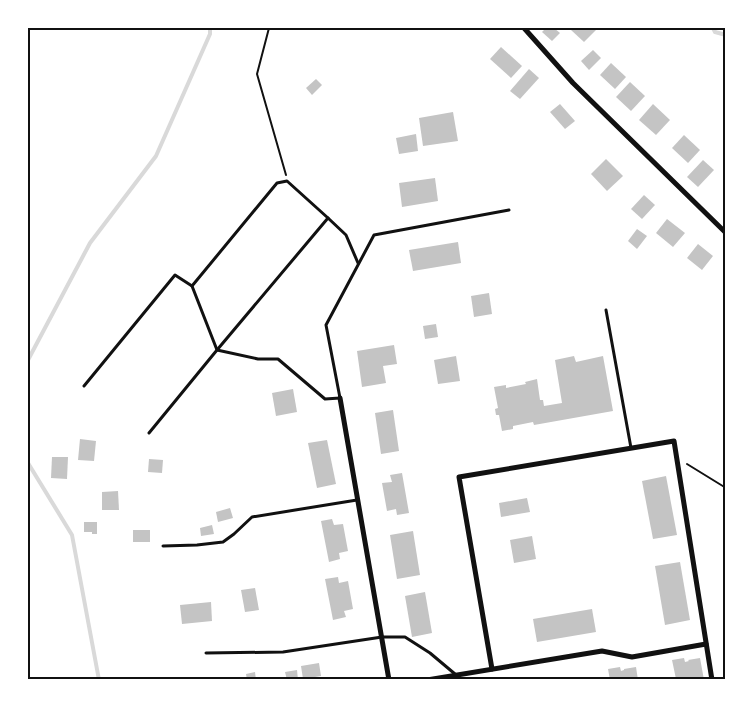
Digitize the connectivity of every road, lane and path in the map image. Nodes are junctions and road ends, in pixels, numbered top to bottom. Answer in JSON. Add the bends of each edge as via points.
{"nodes":[{"id":1,"x":269,"y":28,"type":"edge"},
{"id":2,"x":524,"y":28,"type":"edge"},
{"id":3,"x":287,"y":181,"type":"junction"},
{"id":4,"x":509,"y":210,"type":"dead end"},
{"id":5,"x":328,"y":218,"type":"junction"},
{"id":6,"x":726,"y":233,"type":"edge"},
{"id":7,"x":358,"y":264,"type":"junction"},
{"id":8,"x":192,"y":286,"type":"junction"},
{"id":9,"x":606,"y":310,"type":"dead end"},
{"id":10,"x":217,"y":350,"type":"junction"},
{"id":11,"x":84,"y":386,"type":"dead end"},
{"id":12,"x":340,"y":398,"type":"junction"},
{"id":13,"x":149,"y":434,"type":"dead end"},
{"id":14,"x":631,"y":448,"type":"junction"},
{"id":15,"x":676,"y":457,"type":"junction"},
{"id":16,"x":726,"y":488,"type":"edge"},
{"id":17,"x":358,"y":500,"type":"junction"},
{"id":18,"x":162,"y":546,"type":"dead end"},
{"id":19,"x":382,"y":638,"type":"junction"},
{"id":20,"x":706,"y":644,"type":"junction"},
{"id":21,"x":206,"y":653,"type":"dead end"},
{"id":22,"x":492,"y":669,"type":"junction"},
{"id":23,"x":456,"y":675,"type":"junction"},
{"id":24,"x":389,"y":680,"type":"edge"},
{"id":25,"x":427,"y":680,"type":"edge"},
{"id":26,"x":712,"y":680,"type":"edge"}],
"edges":[{"from":1,"to":3,"type":"path","via":[[257,74]]},
{"from":2,"to":6,"type":"street","via":[[573,83]]},
{"from":3,"to":5,"type":"lane"},
{"from":3,"to":8,"type":"lane","via":[[277,183]]},
{"from":4,"to":7,"type":"lane","via":[[374,235]]},
{"from":5,"to":7,"type":"lane","via":[[346,235]]},
{"from":5,"to":10,"type":"lane"},
{"from":7,"to":12,"type":"lane","via":[[326,325]]},
{"from":8,"to":10,"type":"lane"},
{"from":8,"to":11,"type":"lane","via":[[175,275]]},
{"from":9,"to":14,"type":"lane"},
{"from":10,"to":12,"type":"lane","via":[[258,359],[278,359],[325,399]]},
{"from":10,"to":13,"type":"lane"},
{"from":12,"to":17,"type":"street"},
{"from":14,"to":15,"type":"street","via":[[674,441]]},
{"from":14,"to":22,"type":"street","via":[[459,478]]},
{"from":15,"to":16,"type":"path"},
{"from":15,"to":20,"type":"street"},
{"from":17,"to":18,"type":"lane","via":[[252,517],[223,542]]},
{"from":17,"to":19,"type":"street"},
{"from":19,"to":21,"type":"lane","via":[[283,652]]},
{"from":19,"to":23,"type":"lane","via":[[405,637]]},
{"from":19,"to":24,"type":"street"},
{"from":20,"to":22,"type":"street","via":[[632,657],[602,651]]},
{"from":20,"to":26,"type":"street"},
{"from":22,"to":23,"type":"street"},
{"from":23,"to":25,"type":"street"}]}
